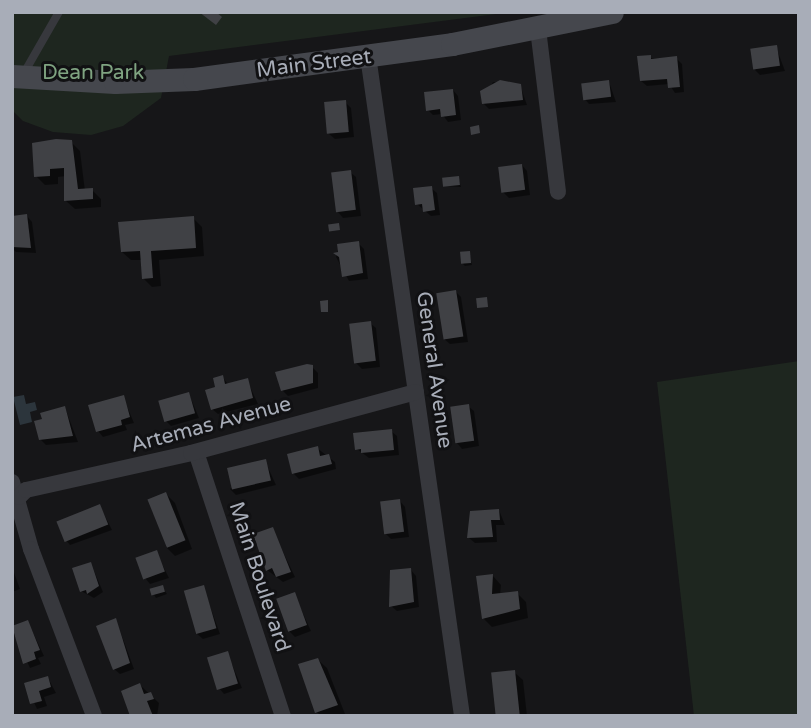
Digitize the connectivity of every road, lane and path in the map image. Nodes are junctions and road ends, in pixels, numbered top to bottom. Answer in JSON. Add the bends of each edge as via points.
{"nodes":[{"id":1,"x":59,"y":12,"type":"edge"},
{"id":2,"x":612,"y":12,"type":"edge"},
{"id":3,"x":538,"y":29,"type":"junction"},
{"id":4,"x":368,"y":56,"type":"junction"},
{"id":5,"x":17,"y":76,"type":"edge"},
{"id":6,"x":558,"y":192,"type":"dead end"},
{"id":7,"x":416,"y":393,"type":"junction"},
{"id":8,"x":196,"y":452,"type":"junction"},
{"id":9,"x":16,"y":490,"type":"edge"},
{"id":10,"x":94,"y":716,"type":"edge"},
{"id":11,"x":283,"y":716,"type":"edge"},
{"id":12,"x":462,"y":716,"type":"edge"}],
"edges":[{"from":1,"to":5,"type":"lane"},
{"from":2,"to":3,"type":"main road","name":"Main Street"},
{"from":3,"to":4,"type":"main road","name":"Main Street"},
{"from":3,"to":6,"type":"street"},
{"from":4,"to":5,"type":"main road","name":"Main Street","via":[[194,79],[115,82]]},
{"from":4,"to":7,"type":"street","name":"General Avenue"},
{"from":7,"to":8,"type":"street","name":"Artemas Avenue"},
{"from":7,"to":12,"type":"street","name":"General Avenue"},
{"from":8,"to":9,"type":"street","name":"Artemas Avenue"},
{"from":8,"to":11,"type":"street","name":"Main Boulevard"},
{"from":9,"to":10,"type":"street","via":[[30,549]]}]}
